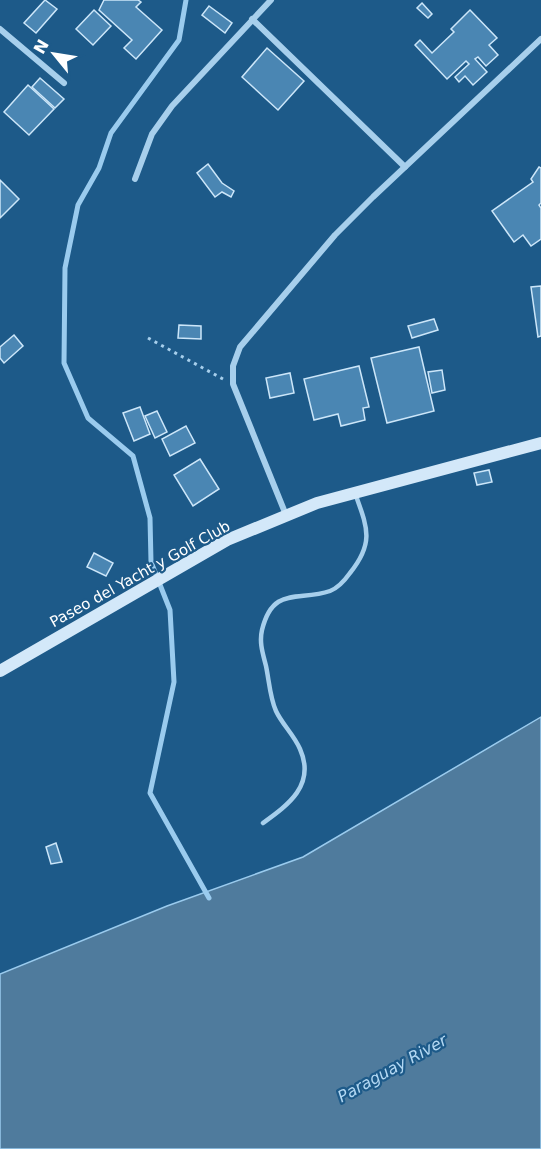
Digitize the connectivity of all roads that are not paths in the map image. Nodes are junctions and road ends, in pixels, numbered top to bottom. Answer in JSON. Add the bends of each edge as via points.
{"nodes":[{"id":1,"x":271,"y":0,"type":"edge"},
{"id":2,"x":252,"y":20,"type":"junction"},
{"id":3,"x":0,"y":29,"type":"edge"},
{"id":4,"x":541,"y":39,"type":"edge"},
{"id":5,"x":64,"y":83,"type":"dead end"},
{"id":6,"x":405,"y":167,"type":"junction"},
{"id":7,"x":135,"y":179,"type":"dead end"},
{"id":8,"x":541,"y":443,"type":"edge"},
{"id":9,"x":355,"y":493,"type":"junction"},
{"id":10,"x":286,"y":514,"type":"junction"},
{"id":11,"x":0,"y":671,"type":"edge"},
{"id":12,"x":263,"y":822,"type":"dead end"}],
"edges":[{"from":1,"to":2,"type":"street"},
{"from":2,"to":6,"type":"street"},
{"from":2,"to":7,"type":"street","via":[[172,106],[152,134]]},
{"from":3,"to":5,"type":"street"},
{"from":4,"to":6,"type":"street"},
{"from":6,"to":10,"type":"street","via":[[335,235],[240,347],[233,366],[233,384]]},
{"from":8,"to":9,"type":"main road","name":"Paseo del Yacht y Golf Club"},
{"from":9,"to":10,"type":"main road","name":"Paseo del Yacht y Golf Club"},
{"from":9,"to":12,"type":"lane","via":[[366,524],[367,543],[357,564],[332,590],[289,596],[274,605],[261,632],[276,710],[301,751],[304,768],[302,786],[289,804]]},
{"from":10,"to":11,"type":"main road","name":"Paseo del Yacht y Golf Club","via":[[227,540]]}]}
